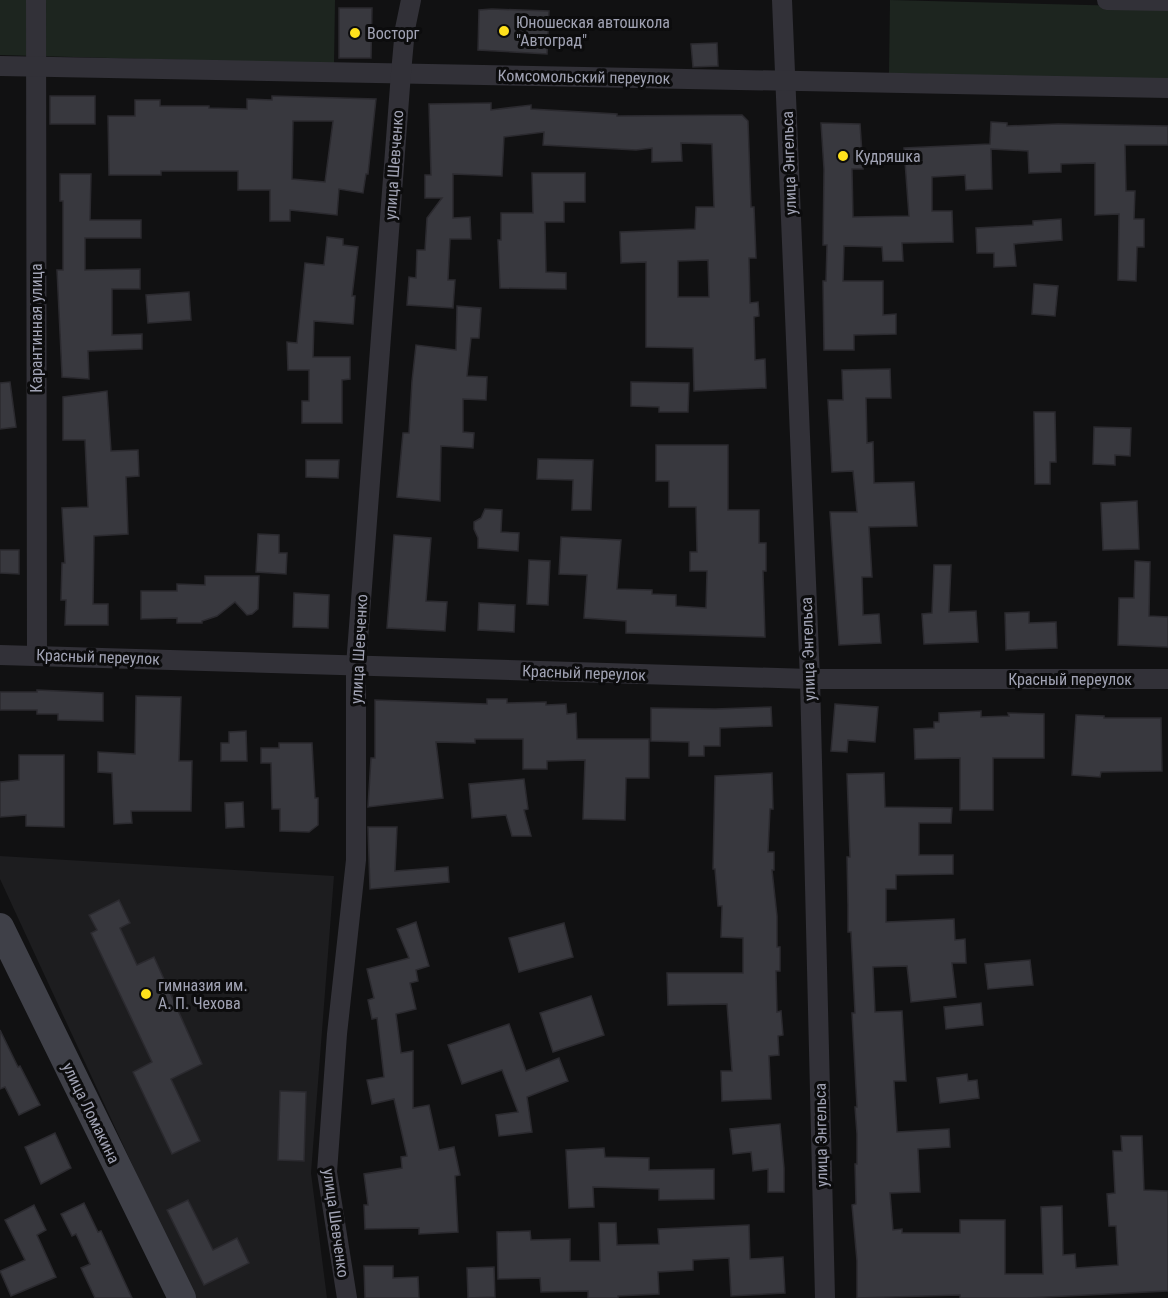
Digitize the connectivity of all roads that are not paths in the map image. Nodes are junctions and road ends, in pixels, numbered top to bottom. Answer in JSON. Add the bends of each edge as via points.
{"nodes":[{"id":1,"x":36,"y":0,"type":"edge"},
{"id":2,"x":411,"y":0,"type":"edge"},
{"id":3,"x":782,"y":0,"type":"edge"},
{"id":4,"x":1107,"y":0,"type":"edge"},
{"id":5,"x":1168,"y":2,"type":"edge"},
{"id":6,"x":0,"y":66,"type":"edge"},
{"id":7,"x":36,"y":66,"type":"junction"},
{"id":8,"x":401,"y":74,"type":"junction"},
{"id":9,"x":785,"y":80,"type":"junction"},
{"id":10,"x":1168,"y":88,"type":"edge"},
{"id":11,"x":0,"y":655,"type":"edge"},
{"id":12,"x":37,"y":655,"type":"junction"},
{"id":13,"x":356,"y":666,"type":"junction"},
{"id":14,"x":810,"y":679,"type":"junction"},
{"id":15,"x":1168,"y":679,"type":"edge"},
{"id":16,"x":0,"y":927,"type":"edge"},
{"id":17,"x":182,"y":1298,"type":"edge"},
{"id":18,"x":347,"y":1298,"type":"edge"},
{"id":19,"x":825,"y":1298,"type":"edge"}],
"edges":[{"from":1,"to":7,"type":"street","name":"Карантинная улица"},
{"from":2,"to":8,"type":"street","name":"улица Шевченко"},
{"from":3,"to":9,"type":"street","name":"улица Энгельса"},
{"from":4,"to":5,"type":"street"},
{"from":6,"to":7,"type":"street","name":"Комсомольский переулок"},
{"from":7,"to":8,"type":"street","name":"Комсомольский переулок"},
{"from":7,"to":12,"type":"street","name":"Карантинная улица"},
{"from":8,"to":9,"type":"street","name":"Комсомольский переулок"},
{"from":8,"to":13,"type":"street","name":"улица Шевченко"},
{"from":9,"to":10,"type":"street","name":"Комсомольский переулок"},
{"from":9,"to":14,"type":"street","name":"улица Энгельса"},
{"from":11,"to":12,"type":"street","name":"Красный переулок"},
{"from":12,"to":13,"type":"street","name":"Красный переулок"},
{"from":13,"to":14,"type":"street","name":"Красный переулок"},
{"from":13,"to":18,"type":"street","name":"улица Шевченко","via":[[356,860],[327,1172]]},
{"from":14,"to":15,"type":"street","name":"Красный переулок"},
{"from":14,"to":19,"type":"street","name":"улица Энгельса"},
{"from":16,"to":17,"type":"street","name":"улица Ломакина"}]}
